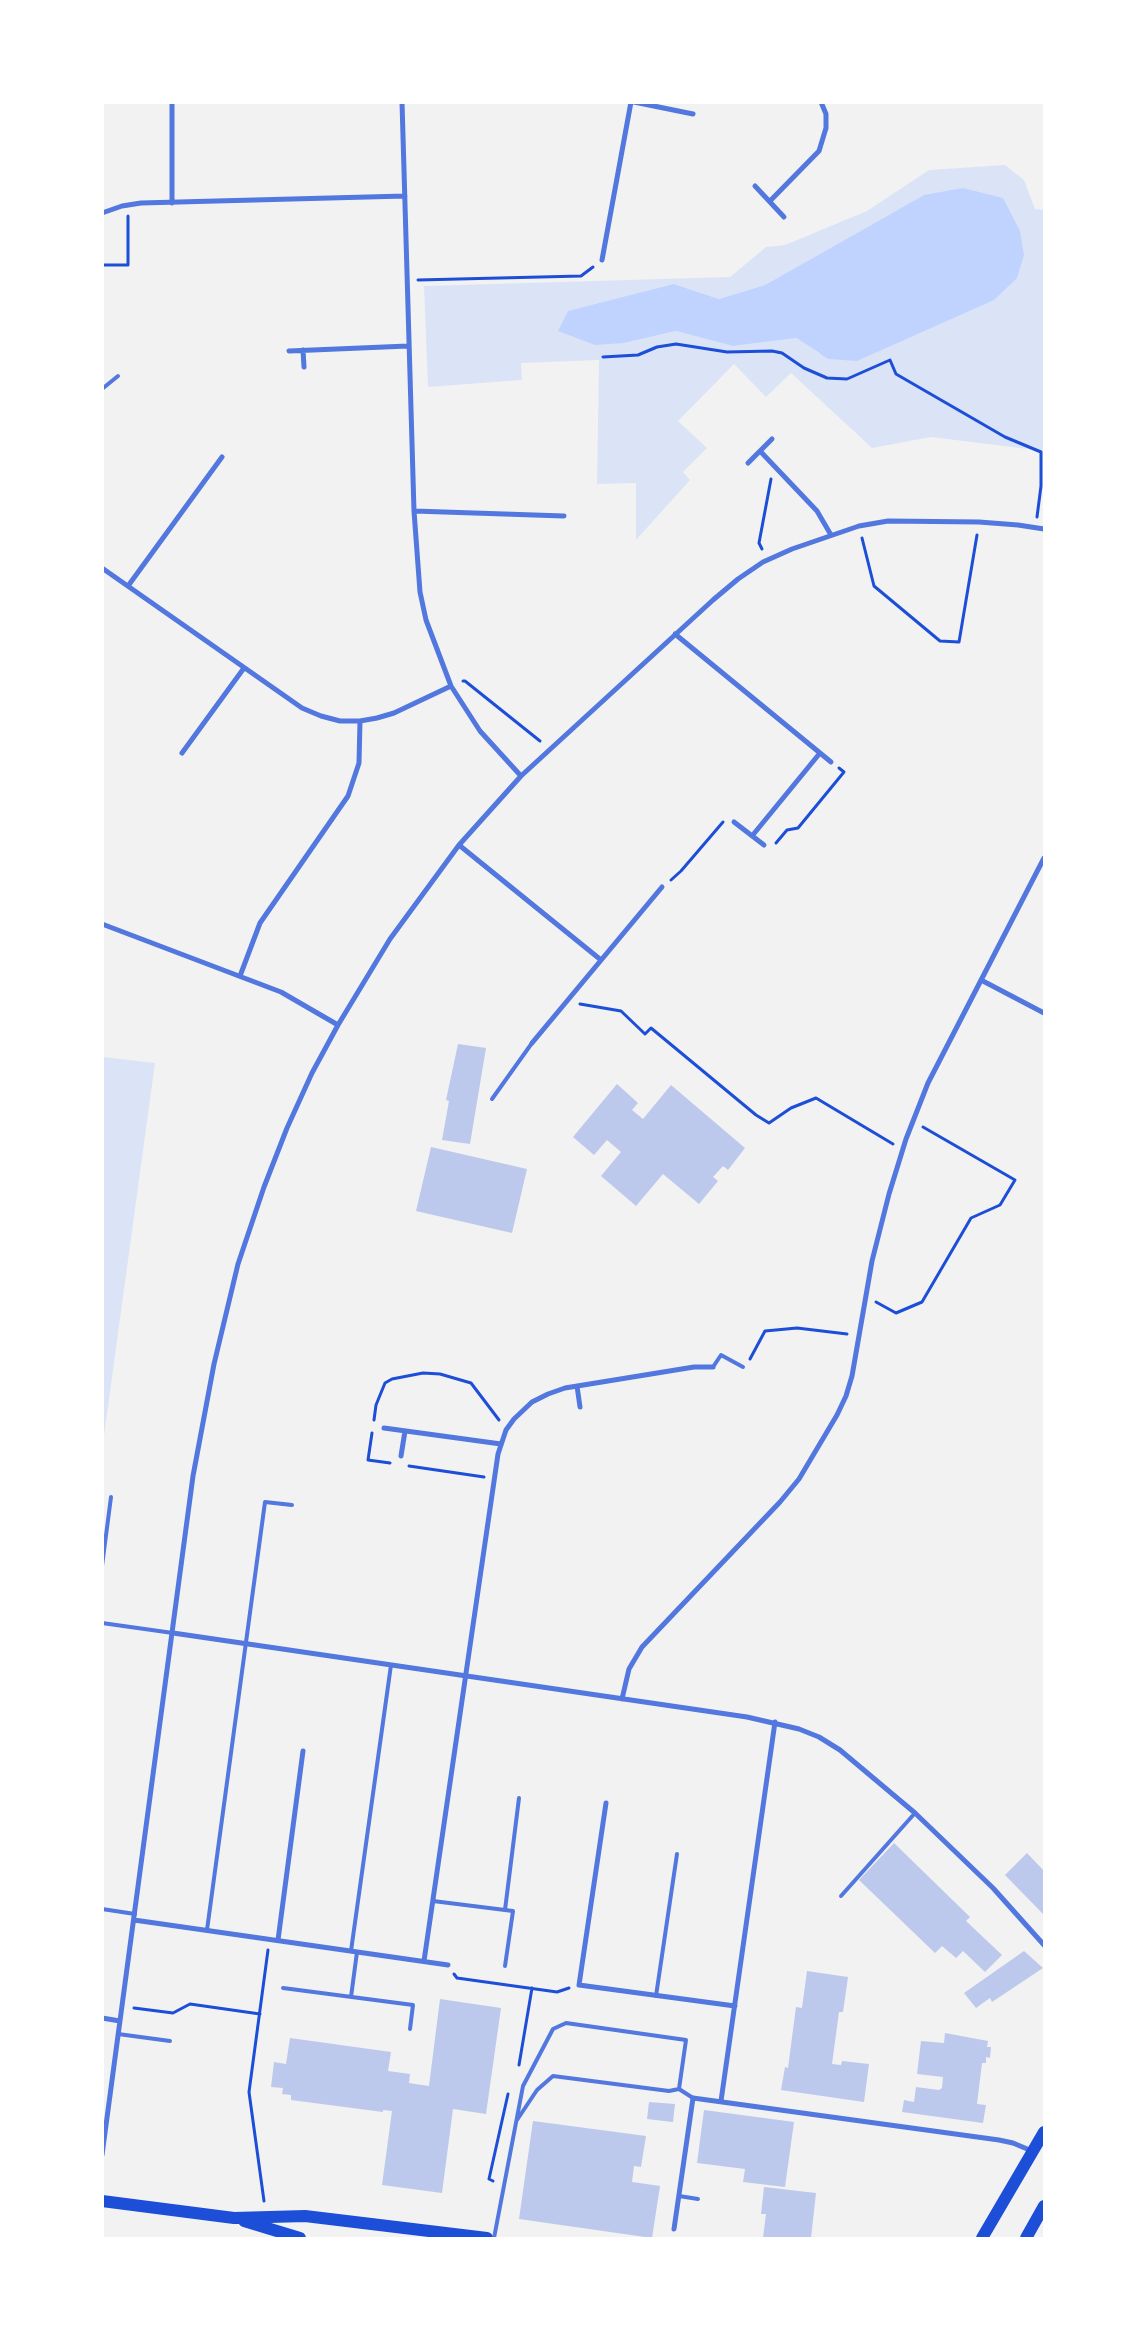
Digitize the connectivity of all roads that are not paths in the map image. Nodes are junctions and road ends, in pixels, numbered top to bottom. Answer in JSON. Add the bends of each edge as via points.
{"nodes":[{"id":1,"x":172,"y":102,"type":"edge"},
{"id":2,"x":402,"y":102,"type":"edge"},
{"id":3,"x":633,"y":102,"type":"edge"},
{"id":4,"x":821,"y":102,"type":"edge"},
{"id":5,"x":693,"y":114,"type":"dead end"},
{"id":6,"x":755,"y":186,"type":"dead end"},
{"id":7,"x":405,"y":196,"type":"junction"},
{"id":8,"x":770,"y":201,"type":"junction"},
{"id":9,"x":172,"y":203,"type":"junction"},
{"id":10,"x":102,"y":213,"type":"edge"},
{"id":11,"x":784,"y":217,"type":"dead end"},
{"id":12,"x":602,"y":260,"type":"road end"},
{"id":13,"x":408,"y":346,"type":"junction"},
{"id":14,"x":303,"y":350,"type":"junction"},
{"id":15,"x":289,"y":351,"type":"dead end"},
{"id":16,"x":304,"y":367,"type":"dead end"},
{"id":17,"x":118,"y":376,"type":"dead end"},
{"id":18,"x":102,"y":389,"type":"edge"},
{"id":19,"x":772,"y":439,"type":"dead end"},
{"id":20,"x":760,"y":451,"type":"junction"},
{"id":21,"x":222,"y":458,"type":"dead end"},
{"id":22,"x":748,"y":463,"type":"dead end"},
{"id":23,"x":414,"y":511,"type":"junction"},
{"id":24,"x":564,"y":516,"type":"dead end"},
{"id":25,"x":1044,"y":529,"type":"edge"},
{"id":26,"x":831,"y":535,"type":"junction"},
{"id":27,"x":102,"y":568,"type":"edge"},
{"id":28,"x":128,"y":586,"type":"junction"},
{"id":29,"x":675,"y":634,"type":"junction"},
{"id":30,"x":244,"y":668,"type":"junction"},
{"id":31,"x":451,"y":686,"type":"junction"},
{"id":32,"x":360,"y":721,"type":"junction"},
{"id":33,"x":182,"y":752,"type":"dead end"},
{"id":34,"x":820,"y":753,"type":"junction"},
{"id":35,"x":831,"y":762,"type":"road end"},
{"id":36,"x":522,"y":776,"type":"junction"},
{"id":37,"x":734,"y":822,"type":"road end"},
{"id":38,"x":752,"y":836,"type":"junction"},
{"id":39,"x":460,"y":845,"type":"junction"},
{"id":40,"x":764,"y":845,"type":"road end"},
{"id":41,"x":1044,"y":858,"type":"edge"},
{"id":42,"x":662,"y":887,"type":"road end"},
{"id":43,"x":102,"y":924,"type":"edge"},
{"id":44,"x":601,"y":960,"type":"junction"},
{"id":45,"x":240,"y":976,"type":"junction"},
{"id":46,"x":981,"y":980,"type":"junction"},
{"id":47,"x":1044,"y":1013,"type":"edge"},
{"id":48,"x":338,"y":1025,"type":"junction"},
{"id":49,"x":532,"y":1043,"type":"joint"},
{"id":50,"x":492,"y":1099,"type":"dead end"},
{"id":51,"x":743,"y":1367,"type":"road end"},
{"id":52,"x":712,"y":1368,"type":"joint"},
{"id":53,"x":577,"y":1386,"type":"junction"},
{"id":54,"x":580,"y":1407,"type":"dead end"},
{"id":55,"x":384,"y":1428,"type":"dead end"},
{"id":56,"x":404,"y":1431,"type":"junction"},
{"id":57,"x":500,"y":1444,"type":"junction"},
{"id":58,"x":401,"y":1456,"type":"dead end"},
{"id":59,"x":110,"y":1497,"type":"dead end"},
{"id":60,"x":292,"y":1505,"type":"dead end"},
{"id":61,"x":102,"y":1566,"type":"edge"},
{"id":62,"x":102,"y":1623,"type":"edge"},
{"id":63,"x":173,"y":1633,"type":"junction"},
{"id":64,"x":247,"y":1644,"type":"junction"},
{"id":65,"x":391,"y":1666,"type":"junction"},
{"id":66,"x":466,"y":1676,"type":"junction"},
{"id":67,"x":622,"y":1699,"type":"junction"},
{"id":68,"x":775,"y":1722,"type":"junction"},
{"id":69,"x":303,"y":1751,"type":"dead end"},
{"id":70,"x":519,"y":1798,"type":"dead end"},
{"id":71,"x":606,"y":1803,"type":"dead end"},
{"id":72,"x":915,"y":1813,"type":"junction"},
{"id":73,"x":676,"y":1854,"type":"dead end"},
{"id":74,"x":841,"y":1896,"type":"dead end"},
{"id":75,"x":433,"y":1901,"type":"junction"},
{"id":76,"x":102,"y":1910,"type":"edge"},
{"id":77,"x":505,"y":1910,"type":"junction"},
{"id":78,"x":135,"y":1917,"type":"junction"},
{"id":79,"x":207,"y":1930,"type":"junction"},
{"id":80,"x":278,"y":1940,"type":"junction"},
{"id":81,"x":1044,"y":1945,"type":"edge"},
{"id":82,"x":351,"y":1951,"type":"junction"},
{"id":83,"x":357,"y":1952,"type":"junction"},
{"id":84,"x":424,"y":1961,"type":"junction"},
{"id":85,"x":448,"y":1965,"type":"road end"},
{"id":86,"x":505,"y":1966,"type":"dead end"},
{"id":87,"x":283,"y":1988,"type":"dead end"},
{"id":88,"x":656,"y":1996,"type":"junction"},
{"id":89,"x":351,"y":1997,"type":"junction"},
{"id":90,"x":735,"y":2006,"type":"junction"},
{"id":91,"x":102,"y":2018,"type":"edge"},
{"id":92,"x":120,"y":2021,"type":"junction"},
{"id":93,"x":410,"y":2029,"type":"dead end"},
{"id":94,"x":118,"y":2034,"type":"junction"},
{"id":95,"x":170,"y":2040,"type":"dead end"},
{"id":96,"x":679,"y":2088,"type":"junction"},
{"id":97,"x":692,"y":2098,"type":"junction"},
{"id":98,"x":722,"y":2101,"type":"junction"},
{"id":99,"x":517,"y":2120,"type":"junction"},
{"id":100,"x":1044,"y":2132,"type":"edge"},
{"id":101,"x":1032,"y":2151,"type":"junction"},
{"id":102,"x":102,"y":2155,"type":"edge"},
{"id":103,"x":678,"y":2196,"type":"junction"},
{"id":104,"x":698,"y":2198,"type":"dead end"},
{"id":105,"x":102,"y":2201,"type":"edge"},
{"id":106,"x":1044,"y":2206,"type":"edge"},
{"id":107,"x":234,"y":2218,"type":"junction"},
{"id":108,"x":674,"y":2229,"type":"dead end"},
{"id":109,"x":300,"y":2238,"type":"edge"},
{"id":110,"x":487,"y":2238,"type":"edge"},
{"id":111,"x":494,"y":2238,"type":"edge"},
{"id":112,"x":982,"y":2238,"type":"edge"},
{"id":113,"x":1026,"y":2238,"type":"edge"}],
"edges":[{"from":1,"to":9,"type":"street"},
{"from":2,"to":7,"type":"street"},
{"from":3,"to":5,"type":"street"},
{"from":3,"to":12,"type":"street"},
{"from":4,"to":8,"type":"street","via":[[826,114],[826,128],[819,151]]},
{"from":6,"to":8,"type":"street"},
{"from":7,"to":9,"type":"street"},
{"from":7,"to":13,"type":"street"},
{"from":8,"to":11,"type":"street"},
{"from":9,"to":10,"type":"street","via":[[128,205]]},
{"from":13,"to":14,"type":"street"},
{"from":13,"to":23,"type":"street"},
{"from":14,"to":15,"type":"street"},
{"from":14,"to":16,"type":"street"},
{"from":17,"to":18,"type":"lane"},
{"from":19,"to":20,"type":"street"},
{"from":20,"to":22,"type":"street"},
{"from":20,"to":26,"type":"street","via":[[817,511]]},
{"from":21,"to":28,"type":"street"},
{"from":23,"to":24,"type":"street"},
{"from":23,"to":31,"type":"street","via":[[420,592],[426,620]]},
{"from":25,"to":26,"type":"street","via":[[979,522],[888,521]]},
{"from":26,"to":29,"type":"street","via":[[766,561],[725,590]]},
{"from":27,"to":28,"type":"street"},
{"from":28,"to":30,"type":"street"},
{"from":29,"to":34,"type":"street"},
{"from":29,"to":36,"type":"street"},
{"from":30,"to":32,"type":"street","via":[[314,714],[340,721]]},
{"from":30,"to":33,"type":"street"},
{"from":31,"to":32,"type":"street","via":[[394,713]]},
{"from":31,"to":36,"type":"street","via":[[480,731]]},
{"from":32,"to":45,"type":"street","via":[[359,763],[348,796],[260,923]]},
{"from":34,"to":35,"type":"street"},
{"from":34,"to":38,"type":"street"},
{"from":36,"to":39,"type":"street"},
{"from":37,"to":38,"type":"street"},
{"from":38,"to":40,"type":"street"},
{"from":39,"to":44,"type":"street"},
{"from":39,"to":48,"type":"street","via":[[390,939]]},
{"from":41,"to":46,"type":"street"},
{"from":42,"to":44,"type":"street"},
{"from":43,"to":45,"type":"street"},
{"from":44,"to":49,"type":"street"},
{"from":45,"to":48,"type":"street","via":[[295,999]]},
{"from":46,"to":47,"type":"street"},
{"from":46,"to":67,"type":"street","via":[[928,1083],[903,1149],[872,1261],[846,1396],[799,1479],[642,1647],[629,1669]]},
{"from":48,"to":63,"type":"street","via":[[287,1128],[238,1264],[214,1364],[193,1476]]},
{"from":49,"to":50,"type":"lane"},
{"from":51,"to":52,"type":"lane","via":[[721,1355]]},
{"from":52,"to":53,"type":"street","via":[[694,1367]]},
{"from":53,"to":54,"type":"street"},
{"from":53,"to":57,"type":"street","via":[[532,1402],[514,1419]]},
{"from":55,"to":56,"type":"street"},
{"from":56,"to":57,"type":"street"},
{"from":56,"to":58,"type":"street"},
{"from":57,"to":66,"type":"street"},
{"from":59,"to":61,"type":"lane"},
{"from":60,"to":64,"type":"lane","via":[[265,1502]]},
{"from":62,"to":63,"type":"lane"},
{"from":63,"to":64,"type":"street"},
{"from":63,"to":78,"type":"street"},
{"from":64,"to":65,"type":"street"},
{"from":64,"to":79,"type":"lane"},
{"from":65,"to":66,"type":"street"},
{"from":65,"to":82,"type":"lane"},
{"from":66,"to":67,"type":"street"},
{"from":66,"to":75,"type":"street"},
{"from":67,"to":68,"type":"street"},
{"from":68,"to":72,"type":"street","via":[[819,1737],[840,1750]]},
{"from":68,"to":90,"type":"street"},
{"from":69,"to":80,"type":"street"},
{"from":70,"to":77,"type":"lane"},
{"from":71,"to":88,"type":"street","via":[[579,1985]]},
{"from":72,"to":74,"type":"lane"},
{"from":72,"to":81,"type":"street","via":[[993,1888]]},
{"from":73,"to":88,"type":"lane"},
{"from":75,"to":77,"type":"lane"},
{"from":75,"to":84,"type":"street"},
{"from":76,"to":78,"type":"lane"},
{"from":77,"to":86,"type":"lane","via":[[513,1911]]},
{"from":78,"to":79,"type":"street"},
{"from":78,"to":92,"type":"street"},
{"from":79,"to":80,"type":"street"},
{"from":80,"to":82,"type":"street"},
{"from":82,"to":83,"type":"street"},
{"from":83,"to":84,"type":"street"},
{"from":83,"to":89,"type":"lane"},
{"from":84,"to":85,"type":"street"},
{"from":87,"to":89,"type":"lane"},
{"from":88,"to":90,"type":"street"},
{"from":89,"to":93,"type":"lane","via":[[413,2005]]},
{"from":90,"to":98,"type":"street"},
{"from":91,"to":92,"type":"street"},
{"from":92,"to":94,"type":"street"},
{"from":94,"to":95,"type":"lane"},
{"from":94,"to":102,"type":"street"},
{"from":96,"to":97,"type":"lane"},
{"from":96,"to":99,"type":"lane","via":[[669,2091],[553,2076],[537,2090]]},
{"from":96,"to":99,"type":"lane","via":[[686,2040],[559,2024],[553,2029],[523,2086]]},
{"from":97,"to":98,"type":"street"},
{"from":97,"to":103,"type":"street"},
{"from":98,"to":101,"type":"street","via":[[999,2140]]},
{"from":99,"to":111,"type":"lane"},
{"from":100,"to":101,"type":"main road"},
{"from":101,"to":112,"type":"main road"},
{"from":103,"to":104,"type":"lane"},
{"from":103,"to":108,"type":"street"},
{"from":105,"to":107,"type":"main road"},
{"from":106,"to":113,"type":"main road"},
{"from":107,"to":109,"type":"main road"},
{"from":107,"to":110,"type":"main road","via":[[305,2216]]}]}
